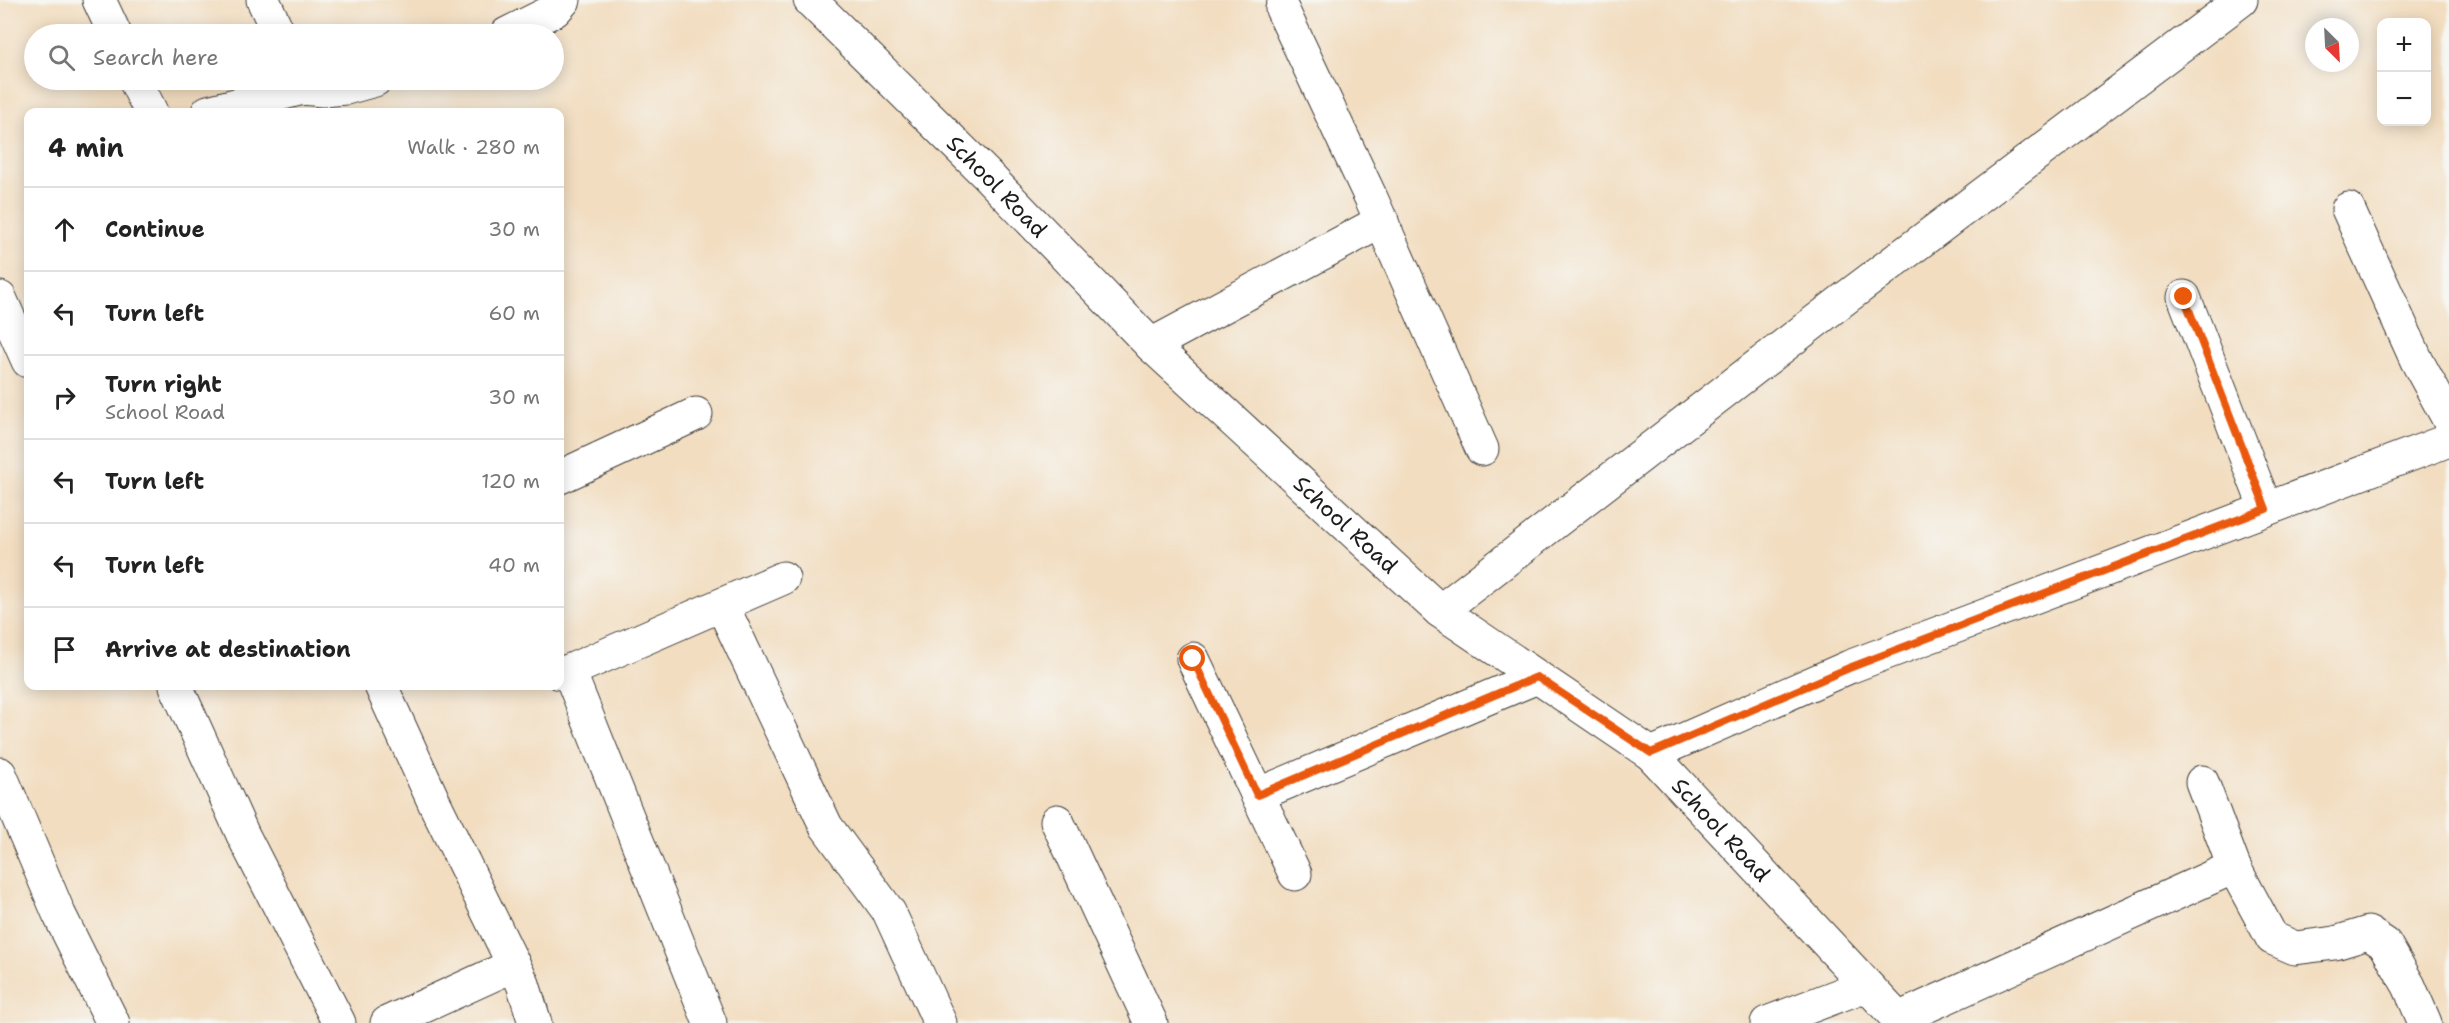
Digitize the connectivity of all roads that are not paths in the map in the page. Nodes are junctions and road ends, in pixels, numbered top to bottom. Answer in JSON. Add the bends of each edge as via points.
{"nodes":[{"id":1,"x":99,"y":0,"type":"edge"},
{"id":2,"x":263,"y":0,"type":"edge"},
{"id":3,"x":564,"y":0,"type":"edge"},
{"id":4,"x":810,"y":0,"type":"edge"},
{"id":5,"x":2241,"y":0,"type":"edge"},
{"id":6,"x":1282,"y":9,"type":"dead end"},
{"id":7,"x":110,"y":24,"type":"edge"},
{"id":8,"x":274,"y":24,"type":"edge"},
{"id":9,"x":527,"y":24,"type":"edge"},
{"id":10,"x":140,"y":90,"type":"edge"},
{"id":11,"x":323,"y":90,"type":"edge"},
{"id":12,"x":305,"y":93,"type":"edge"},
{"id":13,"x":149,"y":108,"type":"edge"},
{"id":14,"x":228,"y":108,"type":"edge"},
{"id":15,"x":2348,"y":209,"type":"dead end"},
{"id":16,"x":1382,"y":221,"type":"junction"},
{"id":17,"x":2184,"y":297,"type":"dead end"},
{"id":18,"x":0,"y":298,"type":"edge"},
{"id":19,"x":1151,"y":345,"type":"junction"},
{"id":20,"x":24,"y":352,"type":"edge"},
{"id":21,"x":696,"y":414,"type":"dead end"},
{"id":22,"x":2449,"y":420,"type":"edge"},
{"id":23,"x":2449,"y":440,"type":"edge"},
{"id":24,"x":1482,"y":449,"type":"dead end"},
{"id":25,"x":564,"y":475,"type":"edge"},
{"id":26,"x":2266,"y":509,"type":"junction"},
{"id":27,"x":783,"y":578,"type":"dead end"},
{"id":28,"x":722,"y":605,"type":"junction"},
{"id":29,"x":1440,"y":611,"type":"junction"},
{"id":30,"x":1193,"y":659,"type":"dead end"},
{"id":31,"x":564,"y":672,"type":"edge"},
{"id":32,"x":1537,"y":677,"type":"junction"},
{"id":33,"x":178,"y":690,"type":"edge"},
{"id":34,"x":383,"y":690,"type":"edge"},
{"id":35,"x":1651,"y":753,"type":"junction"},
{"id":36,"x":0,"y":774,"type":"edge"},
{"id":37,"x":2202,"y":782,"type":"dead end"},
{"id":38,"x":1257,"y":795,"type":"junction"},
{"id":39,"x":1057,"y":821,"type":"dead end"},
{"id":40,"x":2234,"y":867,"type":"junction"},
{"id":41,"x":1295,"y":874,"type":"dead end"},
{"id":42,"x":514,"y":965,"type":"junction"},
{"id":43,"x":1866,"y":985,"type":"junction"},
{"id":44,"x":1900,"y":1021,"type":"edge"},
{"id":45,"x":113,"y":1023,"type":"edge"},
{"id":46,"x":339,"y":1023,"type":"edge"},
{"id":47,"x":387,"y":1023,"type":"edge"},
{"id":48,"x":536,"y":1023,"type":"edge"},
{"id":49,"x":710,"y":1023,"type":"edge"},
{"id":50,"x":940,"y":1023,"type":"edge"},
{"id":51,"x":1151,"y":1023,"type":"edge"},
{"id":52,"x":1767,"y":1023,"type":"edge"},
{"id":53,"x":2425,"y":1023,"type":"edge"}],
"edges":[{"from":1,"to":7,"type":"street"},
{"from":2,"to":8,"type":"street"},
{"from":3,"to":9,"type":"street","via":[[555,10]]},
{"from":4,"to":19,"type":"street","name":"School Road"},
{"from":5,"to":29,"type":"street","via":[[1833,307]]},
{"from":6,"to":16,"type":"street"},
{"from":10,"to":13,"type":"street"},
{"from":11,"to":12,"type":"street"},
{"from":12,"to":14,"type":"street"},
{"from":15,"to":22,"type":"street","via":[[2417,361]]},
{"from":16,"to":19,"type":"street"},
{"from":16,"to":24,"type":"street"},
{"from":17,"to":26,"type":"street"},
{"from":18,"to":20,"type":"street"},
{"from":19,"to":29,"type":"street","name":"School Road"},
{"from":21,"to":25,"type":"street"},
{"from":23,"to":26,"type":"street"},
{"from":26,"to":35,"type":"street","via":[[1849,668]]},
{"from":27,"to":28,"type":"street"},
{"from":28,"to":31,"type":"street"},
{"from":28,"to":50,"type":"street","via":[[826,826],[889,912]]},
{"from":29,"to":32,"type":"street","name":"School Road"},
{"from":30,"to":38,"type":"street"},
{"from":31,"to":49,"type":"street"},
{"from":32,"to":35,"type":"street","name":"School Road"},
{"from":32,"to":38,"type":"street"},
{"from":33,"to":46,"type":"street","via":[[243,835]]},
{"from":34,"to":42,"type":"street"},
{"from":35,"to":43,"type":"street","name":"School Road"},
{"from":36,"to":45,"type":"street","via":[[59,914]]},
{"from":37,"to":40,"type":"street"},
{"from":38,"to":41,"type":"street"},
{"from":39,"to":51,"type":"street"},
{"from":40,"to":44,"type":"street"},
{"from":40,"to":53,"type":"street","via":[[2272,938],[2295,948],[2335,943],[2368,933],[2385,944]]},
{"from":42,"to":47,"type":"street"},
{"from":42,"to":48,"type":"street"},
{"from":43,"to":44,"type":"street","name":"School Road"},
{"from":43,"to":52,"type":"street"}]}
